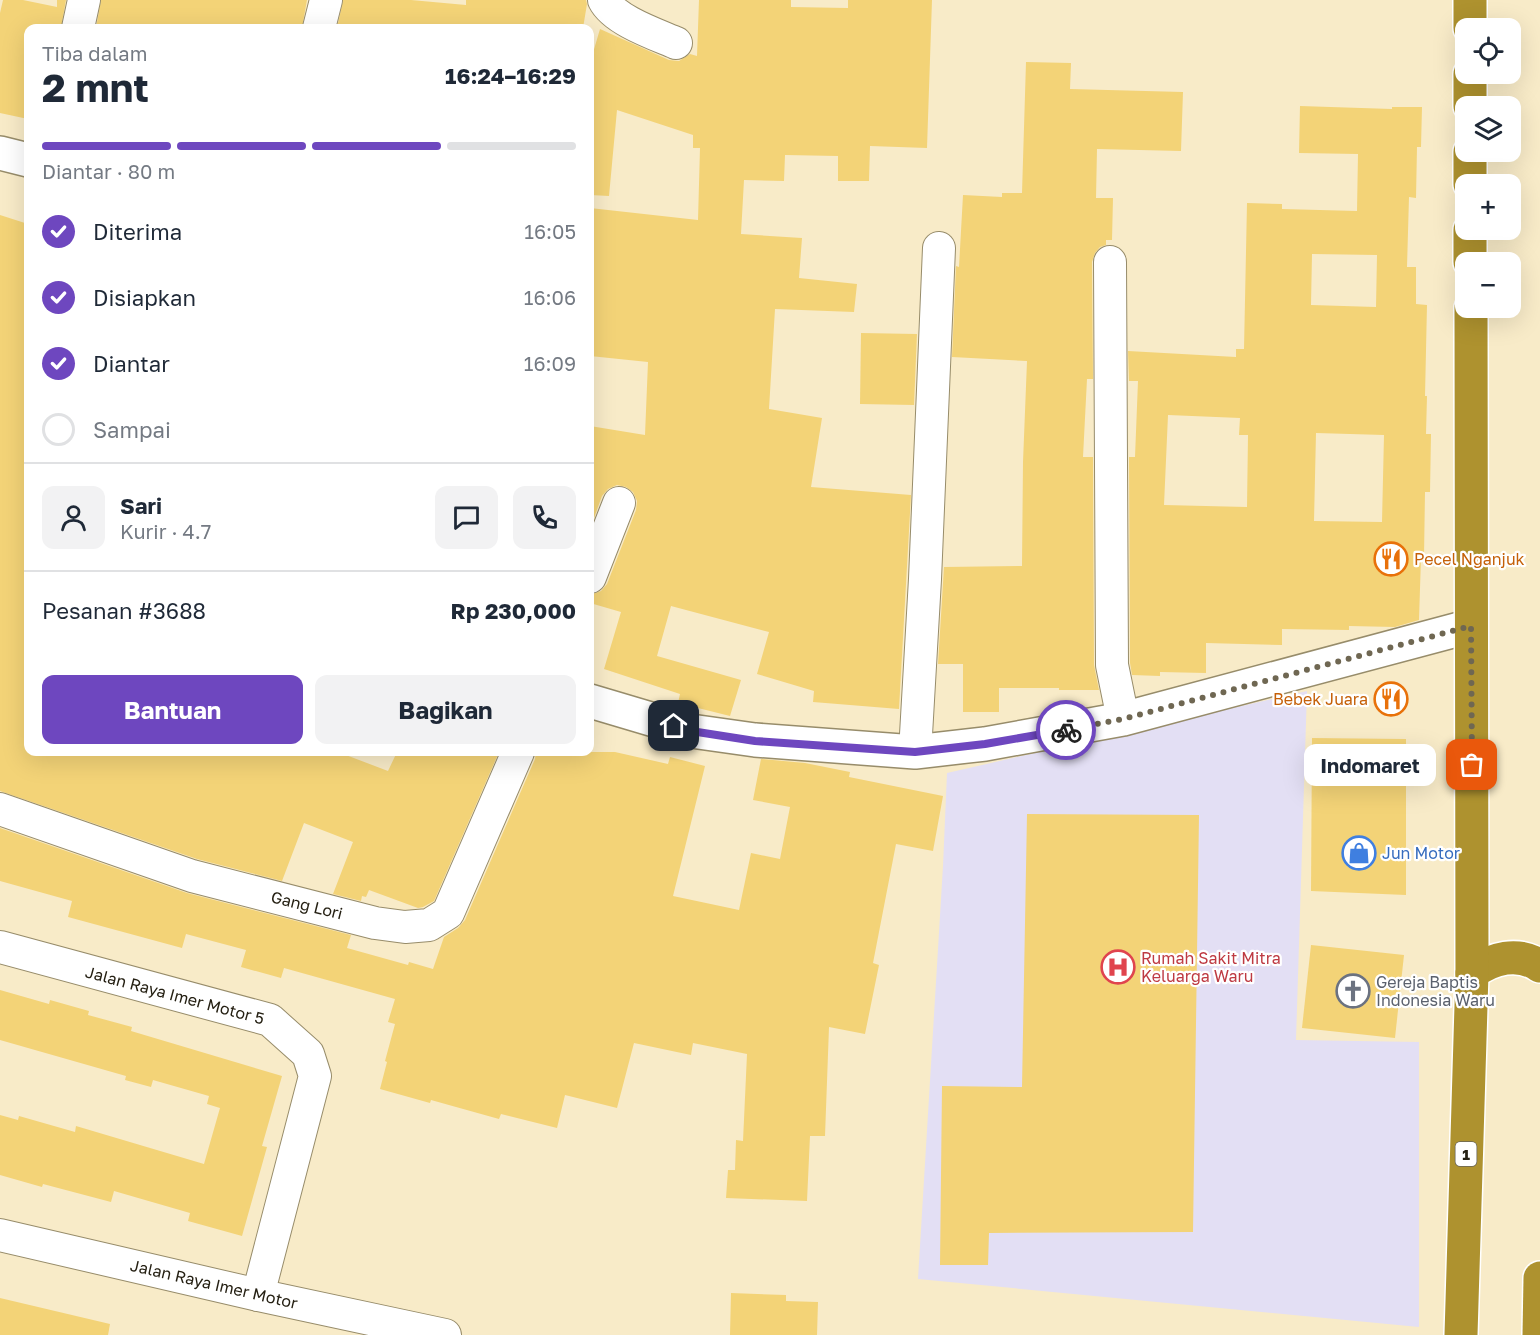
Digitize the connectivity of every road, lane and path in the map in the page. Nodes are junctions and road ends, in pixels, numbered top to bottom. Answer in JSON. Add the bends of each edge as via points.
{"nodes":[{"id":1,"x":84,"y":0,"type":"edge"},
{"id":2,"x":326,"y":0,"type":"edge"},
{"id":3,"x":604,"y":0,"type":"edge"},
{"id":4,"x":1470,"y":0,"type":"edge"},
{"id":5,"x":1470,"y":18,"type":"edge"},
{"id":6,"x":79,"y":24,"type":"edge"},
{"id":7,"x":320,"y":24,"type":"edge"},
{"id":8,"x":676,"y":43,"type":"dead end"},
{"id":9,"x":0,"y":153,"type":"edge"},
{"id":10,"x":24,"y":159,"type":"edge"},
{"id":11,"x":939,"y":248,"type":"dead end"},
{"id":12,"x":1110,"y":262,"type":"dead end"},
{"id":13,"x":1471,"y":318,"type":"edge"},
{"id":14,"x":619,"y":503,"type":"dead end"},
{"id":15,"x":594,"y":567,"type":"edge"},
{"id":16,"x":1471,"y":626,"type":"junction"},
{"id":17,"x":594,"y":702,"type":"edge"},
{"id":18,"x":1123,"y":719,"type":"junction"},
{"id":19,"x":915,"y":752,"type":"junction"},
{"id":20,"x":516,"y":756,"type":"edge"},
{"id":21,"x":0,"y":809,"type":"edge"},
{"id":22,"x":0,"y":947,"type":"edge"},
{"id":23,"x":1540,"y":966,"type":"edge"},
{"id":24,"x":1473,"y":973,"type":"junction"},
{"id":25,"x":0,"y":1235,"type":"edge"},
{"id":26,"x":1540,"y":1278,"type":"edge"},
{"id":27,"x":258,"y":1295,"type":"junction"},
{"id":28,"x":430,"y":1333,"type":"edge"},
{"id":29,"x":1461,"y":1335,"type":"edge"},
{"id":30,"x":1539,"y":1335,"type":"edge"}],
"edges":[{"from":1,"to":6,"type":"street"},
{"from":2,"to":7,"type":"street"},
{"from":3,"to":8,"type":"street","via":[[608,8]]},
{"from":4,"to":5,"type":"highway"},
{"from":9,"to":10,"type":"street"},
{"from":11,"to":19,"type":"street"},
{"from":12,"to":18,"type":"street","via":[[1112,665]]},
{"from":13,"to":16,"type":"highway","number":"1"},
{"from":14,"to":15,"type":"street"},
{"from":16,"to":18,"type":"street"},
{"from":16,"to":24,"type":"highway","number":"1"},
{"from":17,"to":19,"type":"street","via":[[691,731],[755,741]]},
{"from":18,"to":19,"type":"street","via":[[985,744]]},
{"from":20,"to":21,"type":"street","name":"Gang Lori","via":[[448,913],[429,925],[413,927],[375,923],[192,876]]},
{"from":22,"to":27,"type":"street","name":"Jalan Raya Imer Motor 5","via":[[270,1020],[308,1054],[315,1076]]},
{"from":23,"to":24,"type":"highway","via":[[1524,958],[1510,957],[1496,959]]},
{"from":24,"to":29,"type":"highway","number":"1"},
{"from":25,"to":27,"type":"street","name":"Jalan Raya Imer Motor"},
{"from":26,"to":30,"type":"highway"},
{"from":27,"to":28,"type":"street","name":"Jalan Raya Imer Motor"}]}
